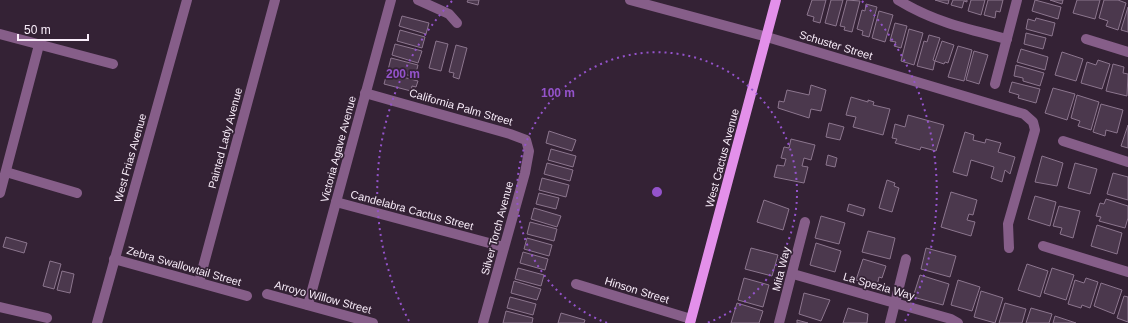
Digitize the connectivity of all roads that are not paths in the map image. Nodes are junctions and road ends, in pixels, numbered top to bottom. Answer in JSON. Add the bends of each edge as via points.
{"nodes":[{"id":1,"x":187,"y":0,"type":"edge"},
{"id":2,"x":275,"y":0,"type":"edge"},
{"id":3,"x":391,"y":0,"type":"edge"},
{"id":4,"x":418,"y":0,"type":"edge"},
{"id":5,"x":630,"y":0,"type":"edge"},
{"id":6,"x":776,"y":0,"type":"edge"},
{"id":7,"x":898,"y":0,"type":"edge"},
{"id":8,"x":1017,"y":0,"type":"edge"},
{"id":9,"x":458,"y":23,"type":"dead end"},
{"id":10,"x":0,"y":34,"type":"edge"},
{"id":11,"x":767,"y":37,"type":"junction"},
{"id":12,"x":1007,"y":39,"type":"junction"},
{"id":13,"x":1086,"y":39,"type":"dead end"},
{"id":14,"x":39,"y":45,"type":"junction"},
{"id":15,"x":1128,"y":52,"type":"edge"},
{"id":16,"x":113,"y":64,"type":"dead end"},
{"id":17,"x":995,"y":84,"type":"dead end"},
{"id":18,"x":365,"y":92,"type":"junction"},
{"id":19,"x":526,"y":140,"type":"joint"},
{"id":20,"x":1064,"y":141,"type":"dead end"},
{"id":21,"x":1128,"y":162,"type":"edge"},
{"id":22,"x":6,"y":172,"type":"junction"},
{"id":23,"x":0,"y":193,"type":"edge"},
{"id":24,"x":77,"y":193,"type":"dead end"},
{"id":25,"x":336,"y":202,"type":"junction"},
{"id":26,"x":805,"y":222,"type":"dead end"},
{"id":27,"x":1043,"y":246,"type":"dead end"},
{"id":28,"x":504,"y":248,"type":"junction"},
{"id":29,"x":1009,"y":248,"type":"dead end"},
{"id":30,"x":114,"y":259,"type":"junction"},
{"id":31,"x":906,"y":259,"type":"dead end"},
{"id":32,"x":1128,"y":272,"type":"edge"},
{"id":33,"x":793,"y":274,"type":"junction"},
{"id":34,"x":199,"y":282,"type":"junction"},
{"id":35,"x":576,"y":284,"type":"dead end"},
{"id":36,"x":267,"y":294,"type":"dead end"},
{"id":37,"x":247,"y":296,"type":"dead end"},
{"id":38,"x":896,"y":304,"type":"junction"},
{"id":39,"x":308,"y":305,"type":"junction"},
{"id":40,"x":0,"y":306,"type":"edge"},
{"id":41,"x":47,"y":318,"type":"dead end"},
{"id":42,"x":690,"y":321,"type":"edge"},
{"id":43,"x":97,"y":323,"type":"edge"},
{"id":44,"x":373,"y":323,"type":"edge"},
{"id":45,"x":483,"y":323,"type":"edge"},
{"id":46,"x":779,"y":323,"type":"edge"},
{"id":47,"x":890,"y":323,"type":"edge"},
{"id":48,"x":958,"y":323,"type":"edge"}],
"edges":[{"from":1,"to":30,"type":"street","name":"West Frias Avenue"},
{"from":2,"to":34,"type":"street","name":"Painted Lady Avenue"},
{"from":3,"to":18,"type":"street","name":"Victoria Agave Avenue"},
{"from":4,"to":9,"type":"street","via":[[449,14]]},
{"from":5,"to":11,"type":"street","name":"Schuster Street"},
{"from":6,"to":11,"type":"main road","name":"West Cactus Avenue"},
{"from":7,"to":12,"type":"street","via":[[941,22]]},
{"from":8,"to":12,"type":"street"},
{"from":10,"to":14,"type":"street"},
{"from":11,"to":29,"type":"street","name":"Schuster Street","via":[[1024,114],[1033,122],[1035,130],[1008,224]]},
{"from":11,"to":42,"type":"main road","name":"West Cactus Avenue"},
{"from":12,"to":17,"type":"street"},
{"from":13,"to":15,"type":"street"},
{"from":14,"to":16,"type":"street"},
{"from":14,"to":22,"type":"street"},
{"from":18,"to":19,"type":"street","name":"California Palm Street"},
{"from":18,"to":25,"type":"street","name":"Victoria Agave Avenue"},
{"from":19,"to":28,"type":"street","name":"Silver Torch Avenue","via":[[529,151]]},
{"from":20,"to":21,"type":"street"},
{"from":22,"to":23,"type":"street"},
{"from":22,"to":24,"type":"street"},
{"from":25,"to":28,"type":"street","name":"Candelabra Cactus Street"},
{"from":25,"to":39,"type":"street","name":"Victoria Agave Avenue"},
{"from":26,"to":33,"type":"street","name":"Mita Way"},
{"from":27,"to":32,"type":"street"},
{"from":28,"to":45,"type":"street","name":"Silver Torch Avenue"},
{"from":30,"to":34,"type":"street","name":"Zebra Swallowtail Street"},
{"from":30,"to":43,"type":"street","name":"West Frias Avenue"},
{"from":31,"to":38,"type":"street"},
{"from":33,"to":38,"type":"street","name":"La Spezia Way"},
{"from":33,"to":46,"type":"street","name":"Mita Way"},
{"from":34,"to":37,"type":"street","name":"Zebra Swallowtail Street"},
{"from":35,"to":42,"type":"street","name":"Hinson Street"},
{"from":36,"to":39,"type":"street","name":"Arroyo Willow Street"},
{"from":38,"to":47,"type":"street"},
{"from":38,"to":48,"type":"street","name":"La Spezia Way"},
{"from":39,"to":44,"type":"street","name":"Arroyo Willow Street"},
{"from":40,"to":41,"type":"street"}]}
